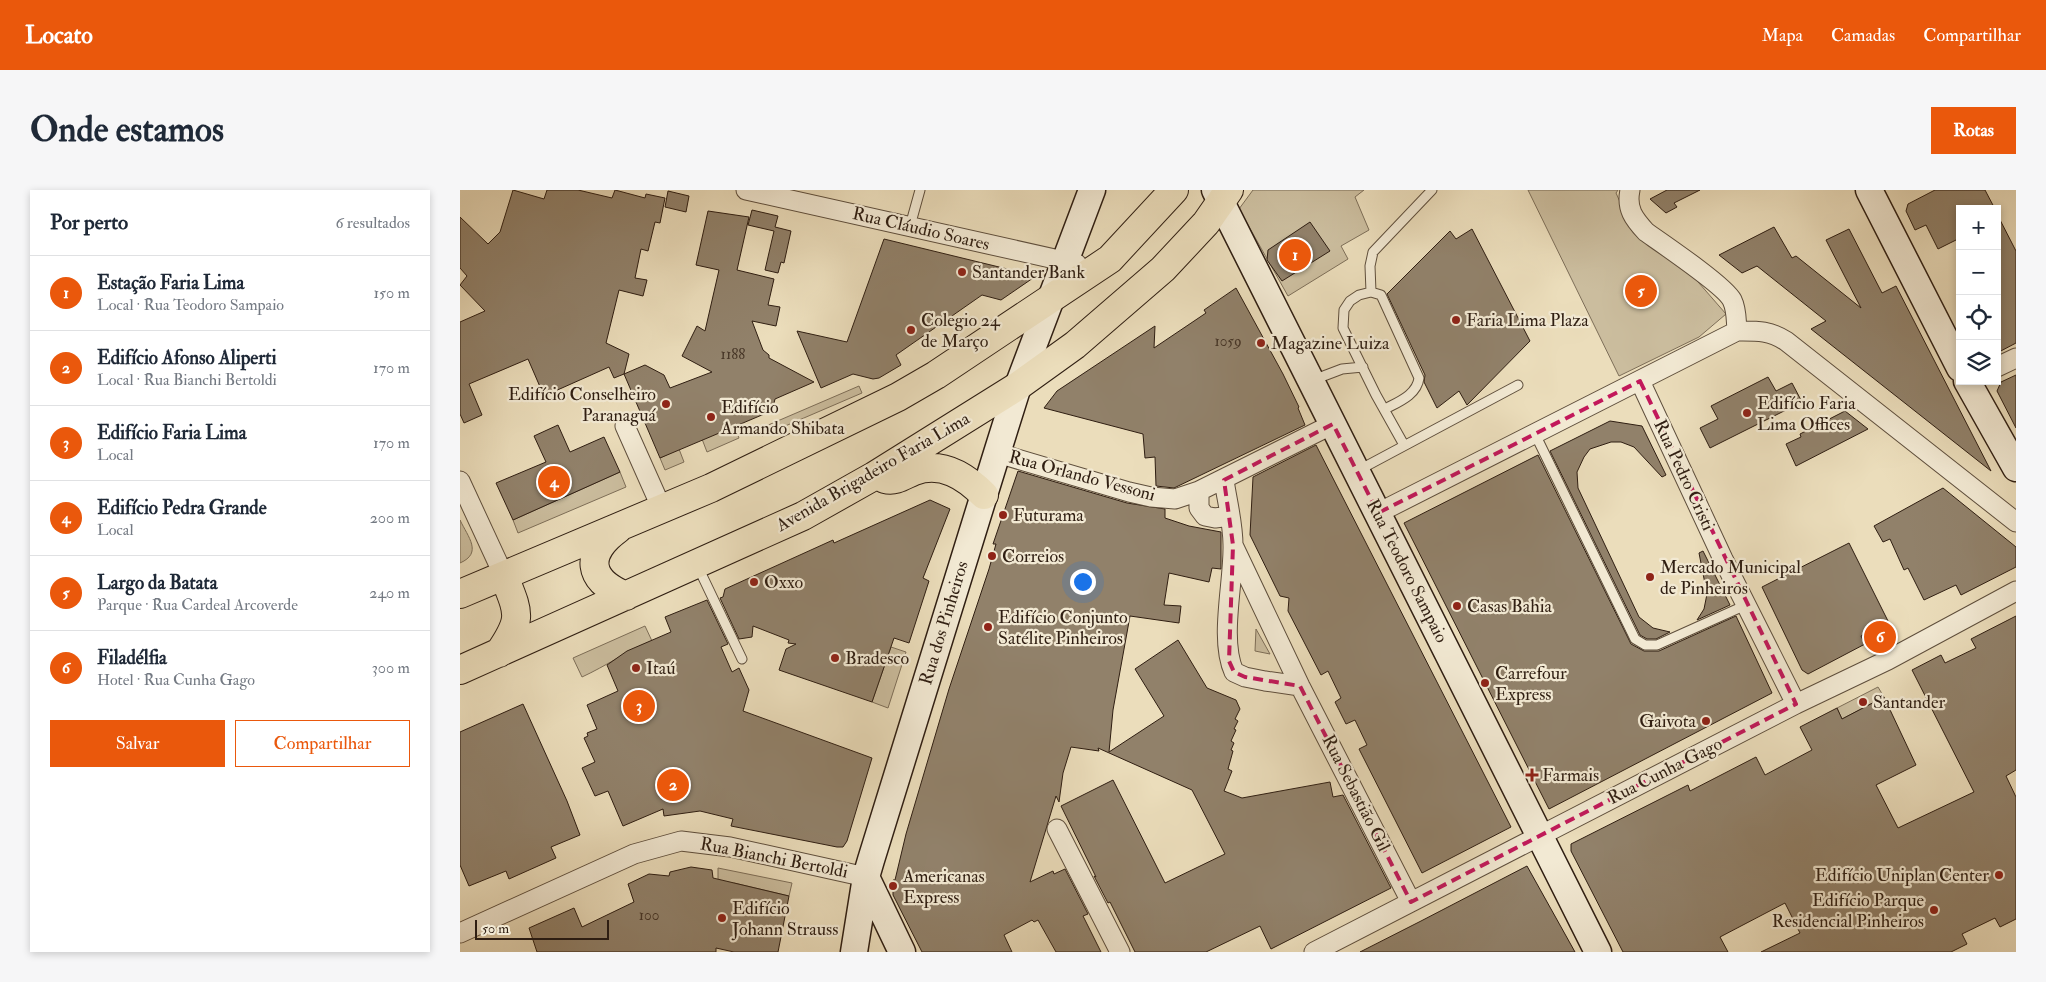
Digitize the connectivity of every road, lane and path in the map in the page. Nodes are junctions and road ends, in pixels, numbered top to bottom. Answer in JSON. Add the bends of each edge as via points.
{"nodes":[{"id":1,"x":746,"y":190,"type":"edge"},
{"id":2,"x":920,"y":190,"type":"edge"},
{"id":3,"x":1092,"y":190,"type":"edge"},
{"id":4,"x":1174,"y":190,"type":"edge"},
{"id":5,"x":1432,"y":190,"type":"edge"},
{"id":6,"x":1630,"y":190,"type":"edge"},
{"id":7,"x":1869,"y":190,"type":"edge"},
{"id":8,"x":768,"y":192,"type":"edge"},
{"id":9,"x":1222,"y":194,"type":"edge"},
{"id":10,"x":1881,"y":201,"type":"edge"},
{"id":11,"x":910,"y":226,"type":"junction"},
{"id":12,"x":1066,"y":261,"type":"junction"},
{"id":13,"x":1096,"y":269,"type":"junction"},
{"id":14,"x":1371,"y":292,"type":"junction"},
{"id":15,"x":1052,"y":298,"type":"junction"},
{"id":16,"x":1737,"y":331,"type":"junction"},
{"id":17,"x":1956,"y":357,"type":"edge"},
{"id":18,"x":2016,"y":358,"type":"edge"},
{"id":19,"x":2001,"y":365,"type":"edge"},
{"id":20,"x":1363,"y":367,"type":"junction"},
{"id":21,"x":1311,"y":381,"type":"junction"},
{"id":22,"x":1640,"y":381,"type":"junction"},
{"id":23,"x":1518,"y":385,"type":"dead end"},
{"id":24,"x":1970,"y":385,"type":"edge"},
{"id":25,"x":1018,"y":386,"type":"junction"},
{"id":26,"x":1384,"y":409,"type":"junction"},
{"id":27,"x":1333,"y":424,"type":"junction"},
{"id":28,"x":625,"y":426,"type":"dead end"},
{"id":29,"x":1535,"y":434,"type":"junction"},
{"id":30,"x":1404,"y":445,"type":"junction"},
{"id":31,"x":997,"y":453,"type":"junction"},
{"id":32,"x":2016,"y":468,"type":"edge"},
{"id":33,"x":1356,"y":471,"type":"junction"},
{"id":34,"x":874,"y":476,"type":"junction"},
{"id":35,"x":1224,"y":480,"type":"junction"},
{"id":36,"x":460,"y":481,"type":"edge"},
{"id":37,"x":1199,"y":491,"type":"junction"},
{"id":38,"x":984,"y":495,"type":"junction"},
{"id":39,"x":662,"y":509,"type":"junction"},
{"id":40,"x":1378,"y":514,"type":"junction"},
{"id":41,"x":1230,"y":516,"type":"junction"},
{"id":42,"x":2016,"y":522,"type":"edge"},
{"id":43,"x":621,"y":526,"type":"junction"},
{"id":44,"x":1233,"y":545,"type":"junction"},
{"id":45,"x":697,"y":564,"type":"junction"},
{"id":46,"x":504,"y":576,"type":"junction"},
{"id":47,"x":2016,"y":590,"type":"edge"},
{"id":48,"x":460,"y":594,"type":"edge"},
{"id":49,"x":626,"y":596,"type":"junction"},
{"id":50,"x":1746,"y":605,"type":"junction"},
{"id":51,"x":499,"y":653,"type":"junction"},
{"id":52,"x":742,"y":659,"type":"dead end"},
{"id":53,"x":460,"y":670,"type":"edge"},
{"id":54,"x":1300,"y":686,"type":"junction"},
{"id":55,"x":1796,"y":704,"type":"junction"},
{"id":56,"x":1057,"y":829,"type":"dead end"},
{"id":57,"x":1540,"y":835,"type":"junction"},
{"id":58,"x":866,"y":876,"type":"junction"},
{"id":59,"x":1411,"y":902,"type":"junction"},
{"id":60,"x":460,"y":933,"type":"edge"},
{"id":61,"x":854,"y":952,"type":"edge"},
{"id":62,"x":902,"y":952,"type":"edge"},
{"id":63,"x":1120,"y":952,"type":"edge"},
{"id":64,"x":1314,"y":952,"type":"edge"},
{"id":65,"x":1598,"y":952,"type":"edge"}],
"edges":[{"from":1,"to":8,"type":"street","name":"Rua Cláudio Soares"},
{"from":2,"to":11,"type":"lane"},
{"from":3,"to":12,"type":"main road","name":"Rua dos Pinheiros"},
{"from":4,"to":13,"type":"highway","via":[[1132,237]]},
{"from":5,"to":14,"type":"lane","via":[[1373,252]]},
{"from":6,"to":16,"type":"street","via":[[1630,212],[1636,222],[1731,298]]},
{"from":7,"to":10,"type":"main road"},
{"from":8,"to":11,"type":"street","name":"Rua Cláudio Soares"},
{"from":9,"to":21,"type":"main road","name":"Rua Teodoro Sampaio"},
{"from":9,"to":25,"type":"highway","name":"Avenida Brigadeiro Faria Lima","via":[[1206,224],[1164,269],[1075,345]]},
{"from":10,"to":17,"type":"main road"},
{"from":11,"to":12,"type":"street","name":"Rua Cláudio Soares"},
{"from":12,"to":13,"type":"street","name":"Rua Cláudio Soares"},
{"from":12,"to":15,"type":"main road","name":"Rua dos Pinheiros"},
{"from":13,"to":15,"type":"highway"},
{"from":14,"to":20,"type":"lane","via":[[1350,300],[1344,310],[1343,328]]},
{"from":14,"to":26,"type":"lane","via":[[1381,295],[1419,378],[1413,392]]},
{"from":15,"to":25,"type":"main road","name":"Rua dos Pinheiros"},
{"from":15,"to":39,"type":"highway","via":[[898,397]]},
{"from":16,"to":22,"type":"street"},
{"from":16,"to":42,"type":"street","via":[[1769,332],[1786,341]]},
{"from":18,"to":19,"type":"street"},
{"from":20,"to":21,"type":"lane","via":[[1342,369]]},
{"from":20,"to":26,"type":"lane"},
{"from":21,"to":27,"type":"main road","name":"Rua Teodoro Sampaio"},
{"from":22,"to":29,"type":"street"},
{"from":22,"to":50,"type":"street","name":"Rua Pedro Cristi"},
{"from":23,"to":30,"type":"lane"},
{"from":24,"to":32,"type":"main road"},
{"from":25,"to":31,"type":"main road","name":"Rua dos Pinheiros"},
{"from":25,"to":34,"type":"highway","name":"Avenida Brigadeiro Faria Lima"},
{"from":26,"to":30,"type":"lane"},
{"from":27,"to":33,"type":"main road","name":"Rua Teodoro Sampaio"},
{"from":27,"to":35,"type":"street","name":"Rua Orlando Vessoni"},
{"from":28,"to":39,"type":"street"},
{"from":29,"to":40,"type":"street"},
{"from":29,"to":50,"type":"lane","via":[[1635,639],[1645,645],[1658,645]]},
{"from":30,"to":33,"type":"lane"},
{"from":31,"to":37,"type":"street","name":"Rua Orlando Vessoni","via":[[1151,497],[1175,499]]},
{"from":31,"to":38,"type":"main road","name":"Rua dos Pinheiros"},
{"from":33,"to":40,"type":"main road","name":"Rua Teodoro Sampaio"},
{"from":34,"to":38,"type":"highway","via":[[893,481],[916,470],[942,469],[966,478]]},
{"from":34,"to":45,"type":"highway","name":"Avenida Brigadeiro Faria Lima","via":[[803,516]]},
{"from":35,"to":37,"type":"street","name":"Rua Orlando Vessoni"},
{"from":35,"to":41,"type":"street","name":"Rua Sebastião Gil"},
{"from":36,"to":46,"type":"street"},
{"from":37,"to":41,"type":"street","via":[[1198,508],[1205,516]]},
{"from":38,"to":58,"type":"main road","name":"Rua dos Pinheiros"},
{"from":39,"to":43,"type":"highway"},
{"from":40,"to":57,"type":"main road","name":"Rua Teodoro Sampaio"},
{"from":41,"to":44,"type":"street","name":"Rua Sebastião Gil"},
{"from":43,"to":46,"type":"highway"},
{"from":43,"to":49,"type":"highway","via":[[602,543],[595,565],[598,578],[612,590]]},
{"from":44,"to":54,"type":"street","name":"Rua Sebastião Gil"},
{"from":44,"to":54,"type":"street","name":"Rua Sebastião Gil","via":[[1228,642],[1229,661],[1234,672],[1245,677]]},
{"from":45,"to":49,"type":"highway","name":"Avenida Brigadeiro Faria Lima"},
{"from":45,"to":52,"type":"lane"},
{"from":46,"to":48,"type":"highway"},
{"from":46,"to":51,"type":"highway","via":[[516,607],[517,620],[514,632]]},
{"from":47,"to":55,"type":"street","name":"Rua Cunha Gago","via":[[1888,660]]},
{"from":49,"to":51,"type":"highway","name":"Avenida Brigadeiro Faria Lima"},
{"from":50,"to":55,"type":"street","name":"Rua Pedro Cristi"},
{"from":51,"to":53,"type":"highway","name":"Avenida Brigadeiro Faria Lima"},
{"from":54,"to":59,"type":"street","name":"Rua Sebastião Gil"},
{"from":55,"to":57,"type":"street","name":"Rua Cunha Gago"},
{"from":56,"to":63,"type":"street"},
{"from":57,"to":59,"type":"street","name":"Rua Cunha Gago"},
{"from":57,"to":65,"type":"main road","name":"Rua Teodoro Sampaio"},
{"from":58,"to":60,"type":"street","name":"Rua Bianchi Bertoldi","via":[[730,847],[681,842],[634,854]]},
{"from":58,"to":61,"type":"main road","name":"Rua dos Pinheiros"},
{"from":58,"to":62,"type":"main road"},
{"from":59,"to":64,"type":"street","name":"Rua Cunha Gago"}]}
